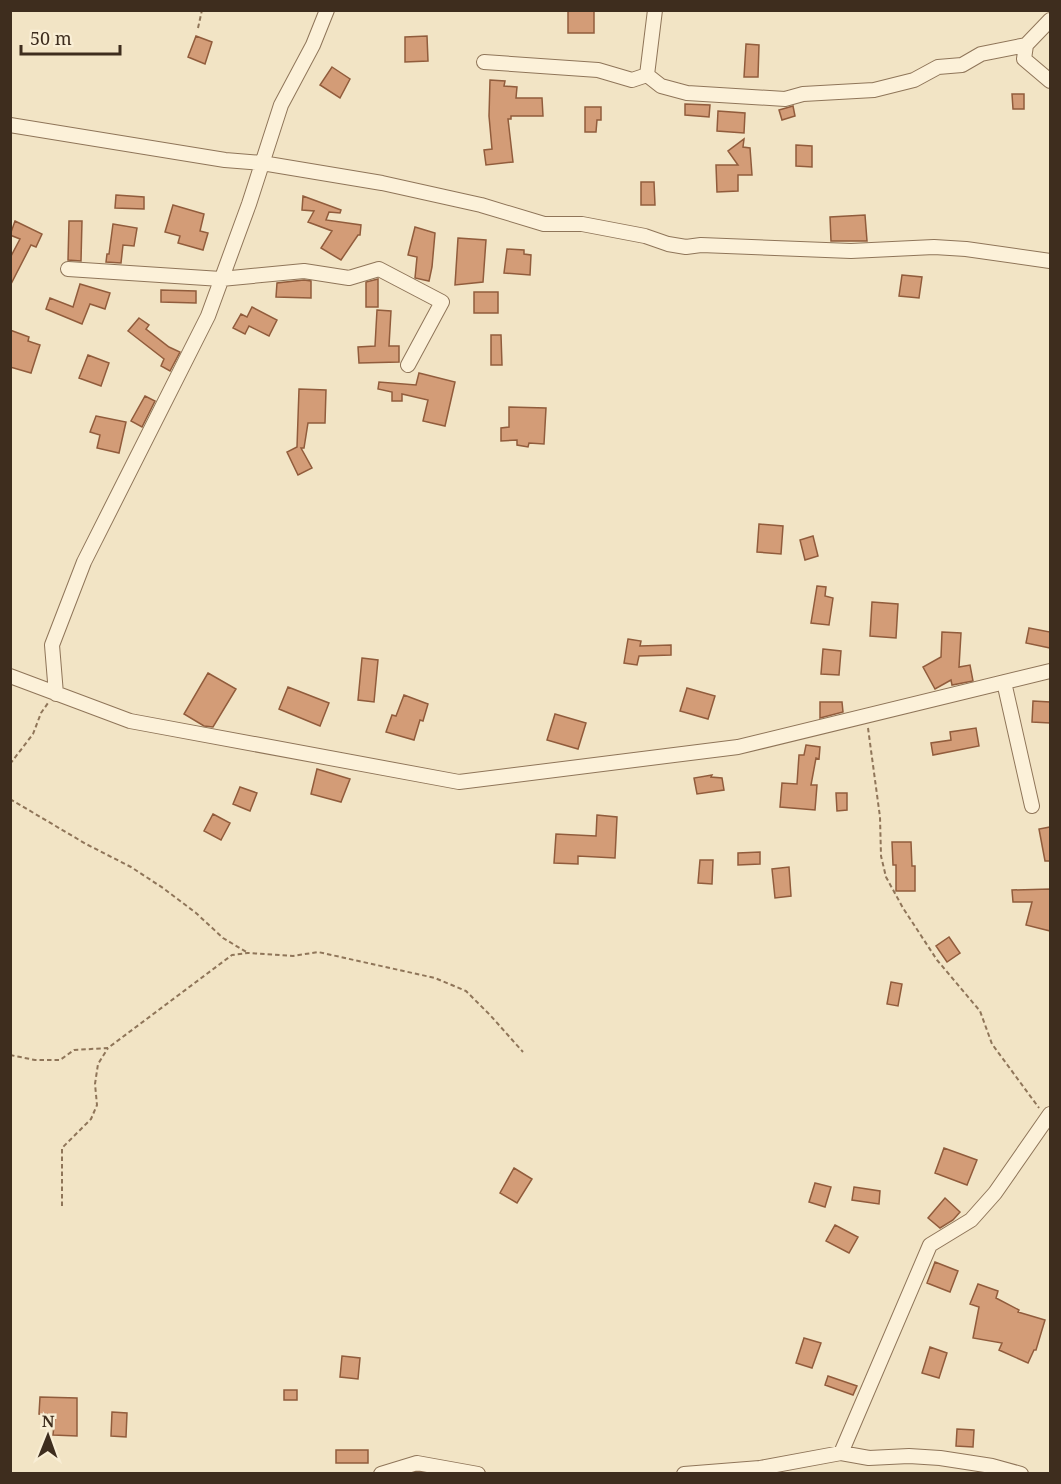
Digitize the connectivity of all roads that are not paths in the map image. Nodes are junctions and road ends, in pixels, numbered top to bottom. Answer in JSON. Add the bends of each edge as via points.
{"nodes":[{"id":1,"x":327,"y":10,"type":"edge"},
{"id":2,"x":655,"y":10,"type":"edge"},
{"id":3,"x":1050,"y":20,"type":"edge"},
{"id":4,"x":1026,"y":45,"type":"junction"},
{"id":5,"x":484,"y":62,"type":"dead end"},
{"id":6,"x":646,"y":75,"type":"junction"},
{"id":7,"x":1050,"y":81,"type":"edge"},
{"id":8,"x":10,"y":125,"type":"edge"},
{"id":9,"x":262,"y":163,"type":"junction"},
{"id":10,"x":1050,"y":261,"type":"edge"},
{"id":11,"x":68,"y":269,"type":"dead end"},
{"id":12,"x":221,"y":279,"type":"junction"},
{"id":13,"x":408,"y":365,"type":"dead end"},
{"id":14,"x":1050,"y":671,"type":"edge"},
{"id":15,"x":10,"y":676,"type":"edge"},
{"id":16,"x":1004,"y":682,"type":"junction"},
{"id":17,"x":56,"y":694,"type":"junction"},
{"id":18,"x":1032,"y":806,"type":"dead end"},
{"id":19,"x":1048,"y":1116,"type":"edge"},
{"id":20,"x":841,"y":1453,"type":"junction"},
{"id":21,"x":381,"y":1473,"type":"edge"},
{"id":22,"x":478,"y":1473,"type":"edge"},
{"id":23,"x":684,"y":1473,"type":"edge"},
{"id":24,"x":1020,"y":1473,"type":"edge"}],
"edges":[{"from":1,"to":9,"type":"street","via":[[281,105]]},
{"from":2,"to":6,"type":"street"},
{"from":3,"to":4,"type":"street"},
{"from":4,"to":6,"type":"street","via":[[981,54],[962,65],[938,67],[914,80],[874,90],[803,94],[784,99],[687,93],[661,86]]},
{"from":4,"to":7,"type":"street","via":[[1024,59]]},
{"from":5,"to":6,"type":"street","via":[[598,70],[632,80]]},
{"from":8,"to":9,"type":"street"},
{"from":9,"to":10,"type":"street","via":[[382,183],[544,224],[582,224],[686,247],[851,251],[934,247]]},
{"from":9,"to":12,"type":"street"},
{"from":11,"to":12,"type":"street"},
{"from":12,"to":13,"type":"street","via":[[304,271],[348,278],[379,268],[442,302]]},
{"from":12,"to":17,"type":"street","via":[[208,316],[84,562],[52,645]]},
{"from":14,"to":16,"type":"street"},
{"from":15,"to":17,"type":"street"},
{"from":16,"to":17,"type":"street","via":[[738,747],[459,782],[130,721]]},
{"from":16,"to":18,"type":"street"},
{"from":19,"to":20,"type":"street","via":[[995,1193],[971,1220],[930,1245]]},
{"from":20,"to":23,"type":"street","via":[[760,1468]]},
{"from":20,"to":24,"type":"street","via":[[869,1458],[940,1458]]},
{"from":21,"to":22,"type":"street","via":[[417,1463]]}]}
